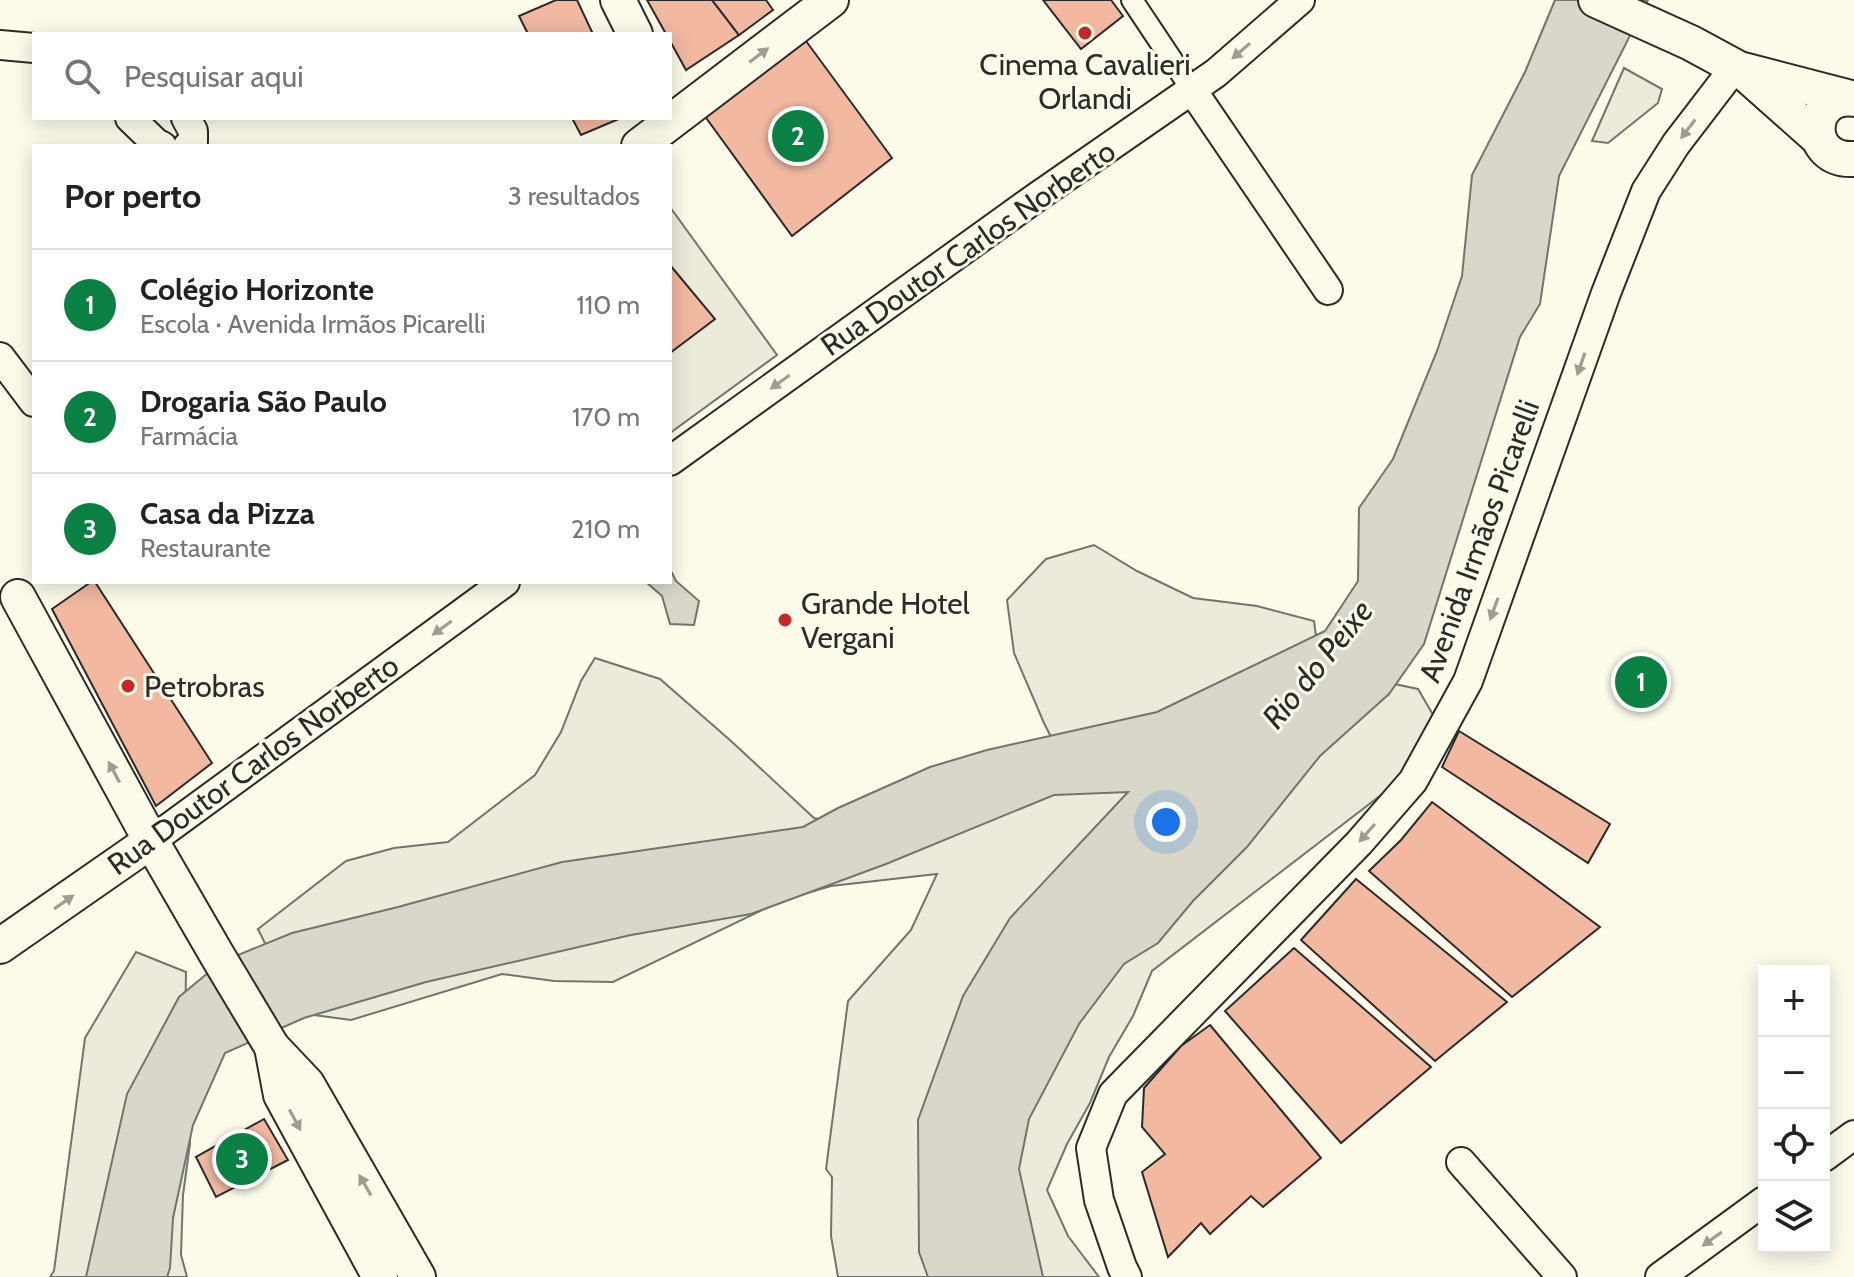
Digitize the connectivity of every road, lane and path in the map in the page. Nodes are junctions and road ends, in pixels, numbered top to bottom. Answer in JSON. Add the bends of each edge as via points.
{"nodes":[{"id":1,"x":618,"y":0,"type":"edge"},
{"id":2,"x":831,"y":0,"type":"edge"},
{"id":3,"x":1132,"y":0,"type":"edge"},
{"id":4,"x":1300,"y":0,"type":"edge"},
{"id":5,"x":1596,"y":0,"type":"edge"},
{"id":6,"x":634,"y":32,"type":"edge"},
{"id":7,"x":0,"y":45,"type":"edge"},
{"id":8,"x":32,"y":48,"type":"edge"},
{"id":9,"x":1737,"y":68,"type":"junction"},
{"id":10,"x":1192,"y":90,"type":"junction"},
{"id":11,"x":683,"y":96,"type":"edge"},
{"id":12,"x":1852,"y":99,"type":"edge"},
{"id":13,"x":132,"y":120,"type":"edge"},
{"id":14,"x":187,"y":120,"type":"edge"},
{"id":15,"x":1818,"y":138,"type":"junction"},
{"id":16,"x":158,"y":144,"type":"edge"},
{"id":17,"x":190,"y":144,"type":"edge"},
{"id":18,"x":1851,"y":167,"type":"edge"},
{"id":19,"x":1328,"y":290,"type":"dead end"},
{"id":20,"x":0,"y":357,"type":"edge"},
{"id":21,"x":32,"y":399,"type":"edge"},
{"id":22,"x":672,"y":460,"type":"edge"},
{"id":23,"x":502,"y":584,"type":"edge"},
{"id":24,"x":19,"y":596,"type":"edge"},
{"id":25,"x":151,"y":841,"type":"junction"},
{"id":26,"x":0,"y":946,"type":"edge"},
{"id":27,"x":1854,"y":1135,"type":"edge"},
{"id":28,"x":1830,"y":1153,"type":"edge"},
{"id":29,"x":1461,"y":1162,"type":"dead end"},
{"id":30,"x":1758,"y":1205,"type":"edge"},
{"id":31,"x":376,"y":1235,"type":"junction"},
{"id":32,"x":380,"y":1277,"type":"edge"},
{"id":33,"x":418,"y":1277,"type":"edge"},
{"id":34,"x":1127,"y":1277,"type":"edge"},
{"id":35,"x":1562,"y":1277,"type":"edge"},
{"id":36,"x":1660,"y":1277,"type":"edge"}],
"edges":[{"from":1,"to":6,"type":"street"},
{"from":11,"to":2,"type":"street","one_way":true},
{"from":3,"to":10,"type":"street"},
{"from":4,"to":10,"type":"street","name":"Rua Doutor Carlos Norberto","one_way":true},
{"from":5,"to":9,"type":"street"},
{"from":7,"to":8,"type":"street"},
{"from":9,"to":12,"type":"street"},
{"from":9,"to":15,"type":"street"},
{"from":9,"to":34,"type":"street","name":"Avenida Irmãos Picarelli","one_way":true,"via":[[1646,191],[1468,681],[1413,781],[1113,1094],[1091,1148],[1099,1200]]},
{"from":10,"to":19,"type":"street"},
{"from":10,"to":22,"type":"street","name":"Rua Doutor Carlos Norberto","one_way":true},
{"from":12,"to":15,"type":"street","via":[[1839,99],[1820,114]]},
{"from":13,"to":16,"type":"street"},
{"from":14,"to":17,"type":"street","via":[[193,131]]},
{"from":15,"to":18,"type":"street","via":[[1823,148]]},
{"from":20,"to":21,"type":"street"},
{"from":23,"to":25,"type":"street","name":"Rua Doutor Carlos Norberto","one_way":true},
{"from":25,"to":24,"type":"street","one_way":true},
{"from":26,"to":25,"type":"street","name":"Rua Doutor Carlos Norberto","one_way":true},
{"from":25,"to":31,"type":"street","via":[[268,1041],[281,1095]]},
{"from":27,"to":28,"type":"street"},
{"from":29,"to":35,"type":"street"},
{"from":30,"to":36,"type":"street","one_way":true},
{"from":31,"to":32,"type":"street"},
{"from":31,"to":33,"type":"street"}]}
